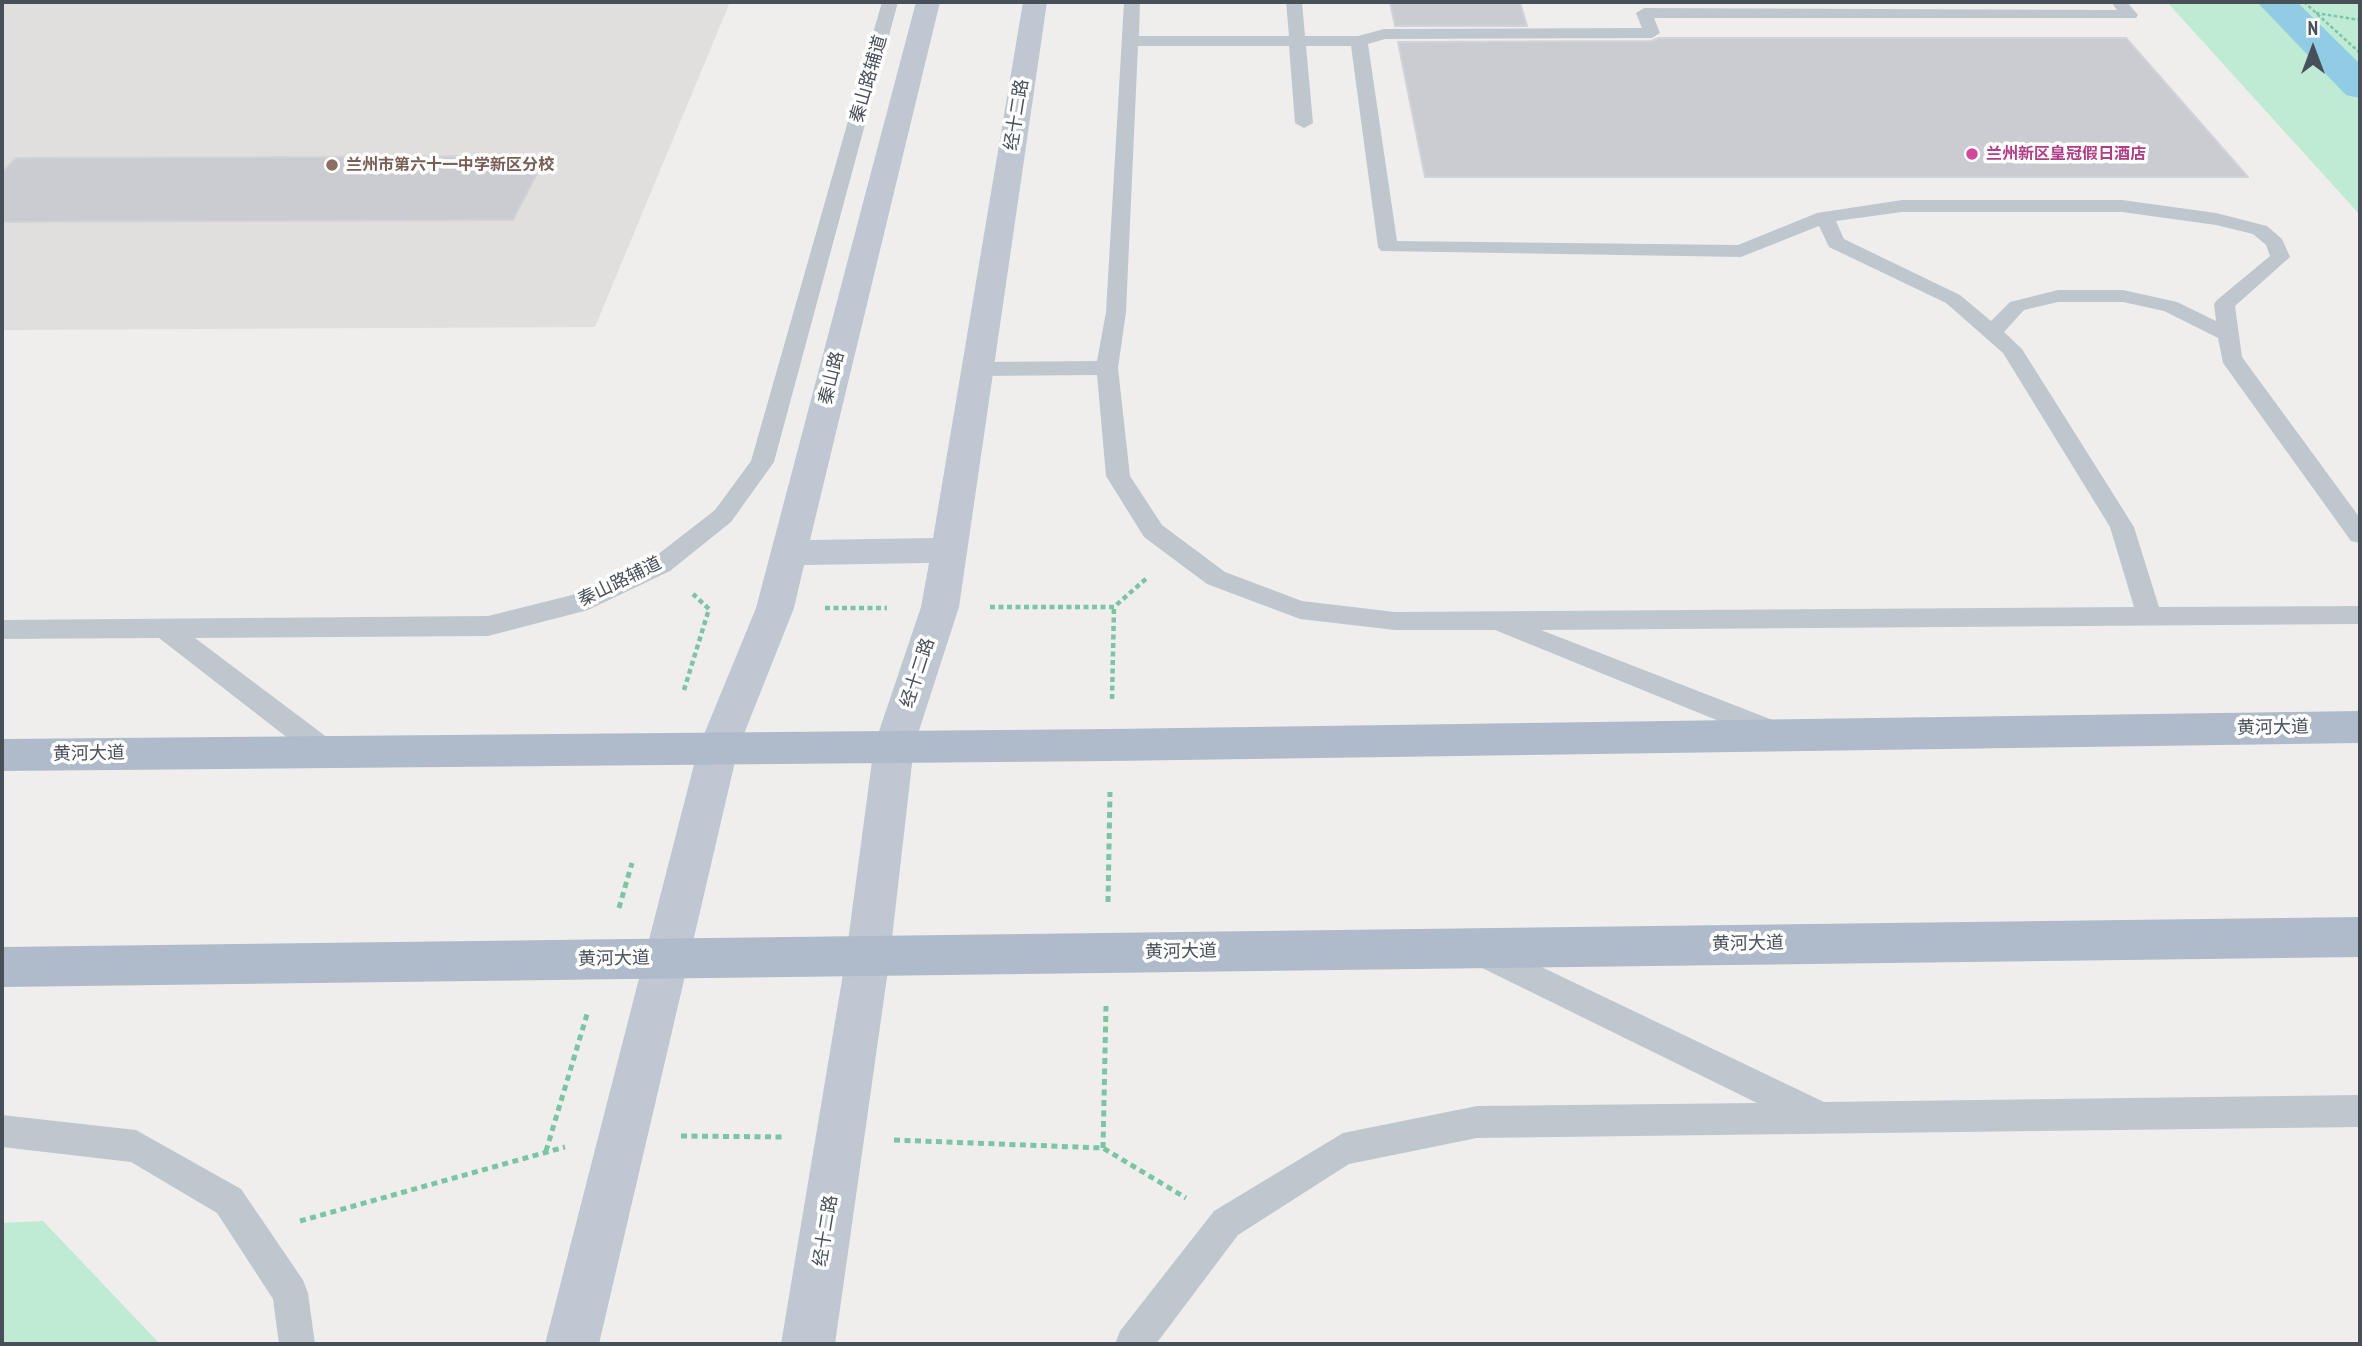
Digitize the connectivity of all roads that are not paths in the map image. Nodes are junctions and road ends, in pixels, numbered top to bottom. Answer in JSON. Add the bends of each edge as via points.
{"nodes":[{"id":1,"x":890,"y":2,"type":"edge"},
{"id":2,"x":928,"y":2,"type":"edge"},
{"id":3,"x":1035,"y":2,"type":"edge"},
{"id":4,"x":1132,"y":2,"type":"edge"},
{"id":5,"x":1294,"y":2,"type":"edge"},
{"id":6,"x":2119,"y":2,"type":"edge"},
{"id":7,"x":1130,"y":41,"type":"junction"},
{"id":8,"x":1298,"y":41,"type":"junction"},
{"id":9,"x":1359,"y":41,"type":"junction"},
{"id":10,"x":1304,"y":123,"type":"dead end"},
{"id":11,"x":1824,"y":217,"type":"junction"},
{"id":12,"x":1992,"y":333,"type":"junction"},
{"id":13,"x":2227,"y":334,"type":"junction"},
{"id":14,"x":1107,"y":368,"type":"junction"},
{"id":15,"x":977,"y":369,"type":"junction"},
{"id":16,"x":2360,"y":535,"type":"edge"},
{"id":17,"x":948,"y":550,"type":"junction"},
{"id":18,"x":788,"y":553,"type":"junction"},
{"id":19,"x":2360,"y":615,"type":"edge"},
{"id":20,"x":2150,"y":617,"type":"junction"},
{"id":21,"x":1495,"y":621,"type":"junction"},
{"id":22,"x":165,"y":629,"type":"junction"},
{"id":23,"x":2,"y":630,"type":"edge"},
{"id":24,"x":2360,"y":727,"type":"edge"},
{"id":25,"x":1779,"y":735,"type":"junction"},
{"id":26,"x":894,"y":746,"type":"junction"},
{"id":27,"x":718,"y":749,"type":"junction"},
{"id":28,"x":326,"y":752,"type":"junction"},
{"id":29,"x":2,"y":755,"type":"edge"},
{"id":30,"x":2360,"y":937,"type":"edge"},
{"id":31,"x":1472,"y":948,"type":"junction"},
{"id":32,"x":868,"y":956,"type":"junction"},
{"id":33,"x":668,"y":958,"type":"junction"},
{"id":34,"x":2,"y":967,"type":"edge"},
{"id":35,"x":2360,"y":1111,"type":"edge"},
{"id":36,"x":1823,"y":1118,"type":"junction"},
{"id":37,"x":7,"y":1126,"type":"edge"},
{"id":38,"x":297,"y":1344,"type":"edge"},
{"id":39,"x":572,"y":1344,"type":"edge"},
{"id":40,"x":808,"y":1344,"type":"edge"},
{"id":41,"x":1133,"y":1344,"type":"edge"}],
"edges":[{"from":1,"to":22,"type":"lane","name":"秦山路辅道","via":[[762,462],[723,516],[661,565],[579,603],[488,626]]},
{"from":2,"to":18,"type":"street","name":"秦山路"},
{"from":3,"to":15,"type":"street","name":"经十二路"},
{"from":4,"to":7,"type":"lane"},
{"from":5,"to":8,"type":"lane"},
{"from":6,"to":9,"type":"lane","via":[[2130,15],[1644,13],[1652,33],[1384,34]]},
{"from":7,"to":8,"type":"lane"},
{"from":7,"to":14,"type":"lane","via":[[1116,312]]},
{"from":8,"to":9,"type":"lane"},
{"from":8,"to":10,"type":"lane"},
{"from":9,"to":11,"type":"lane","via":[[1388,247],[1741,251]]},
{"from":11,"to":12,"type":"lane","via":[[1836,243],[1953,299]]},
{"from":11,"to":13,"type":"lane","via":[[1902,206],[2122,206],[2260,230],[2275,243],[2280,257],[2224,304]]},
{"from":12,"to":13,"type":"lane","via":[[2017,306],[2058,296],[2123,296],[2170,306]]},
{"from":12,"to":20,"type":"lane","via":[[2011,349],[2122,527]]},
{"from":13,"to":16,"type":"lane","via":[[2231,358]]},
{"from":14,"to":15,"type":"lane"},
{"from":14,"to":21,"type":"lane","via":[[1118,476],[1153,531],[1216,578],[1300,610],[1395,621]]},
{"from":15,"to":17,"type":"street","name":"经十二路"},
{"from":17,"to":18,"type":"street"},
{"from":17,"to":26,"type":"street","name":"经十二路","via":[[940,607]]},
{"from":18,"to":27,"type":"street","name":"秦山路","via":[[775,608]]},
{"from":19,"to":20,"type":"lane"},
{"from":20,"to":21,"type":"lane"},
{"from":21,"to":25,"type":"lane"},
{"from":22,"to":23,"type":"lane","name":"秦山路辅道"},
{"from":22,"to":28,"type":"lane"},
{"from":24,"to":25,"type":"main road","name":"黄河大道"},
{"from":25,"to":26,"type":"main road","name":"黄河大道"},
{"from":26,"to":27,"type":"main road","name":"黄河大道"},
{"from":26,"to":32,"type":"street","name":"经十二路"},
{"from":27,"to":28,"type":"main road","name":"黄河大道"},
{"from":27,"to":33,"type":"street","name":"秦山路"},
{"from":28,"to":29,"type":"main road","name":"黄河大道"},
{"from":30,"to":31,"type":"main road","name":"黄河大道"},
{"from":31,"to":32,"type":"main road","name":"黄河大道"},
{"from":31,"to":36,"type":"lane"},
{"from":32,"to":33,"type":"main road","name":"黄河大道"},
{"from":32,"to":40,"type":"street","name":"经十二路"},
{"from":33,"to":34,"type":"main road","name":"黄河大道"},
{"from":33,"to":39,"type":"street","name":"秦山路"},
{"from":35,"to":36,"type":"lane"},
{"from":36,"to":41,"type":"lane","via":[[1477,1122],[1343,1149],[1226,1223]]},
{"from":37,"to":38,"type":"lane","via":[[136,1146],[229,1201],[290,1293]]}]}
